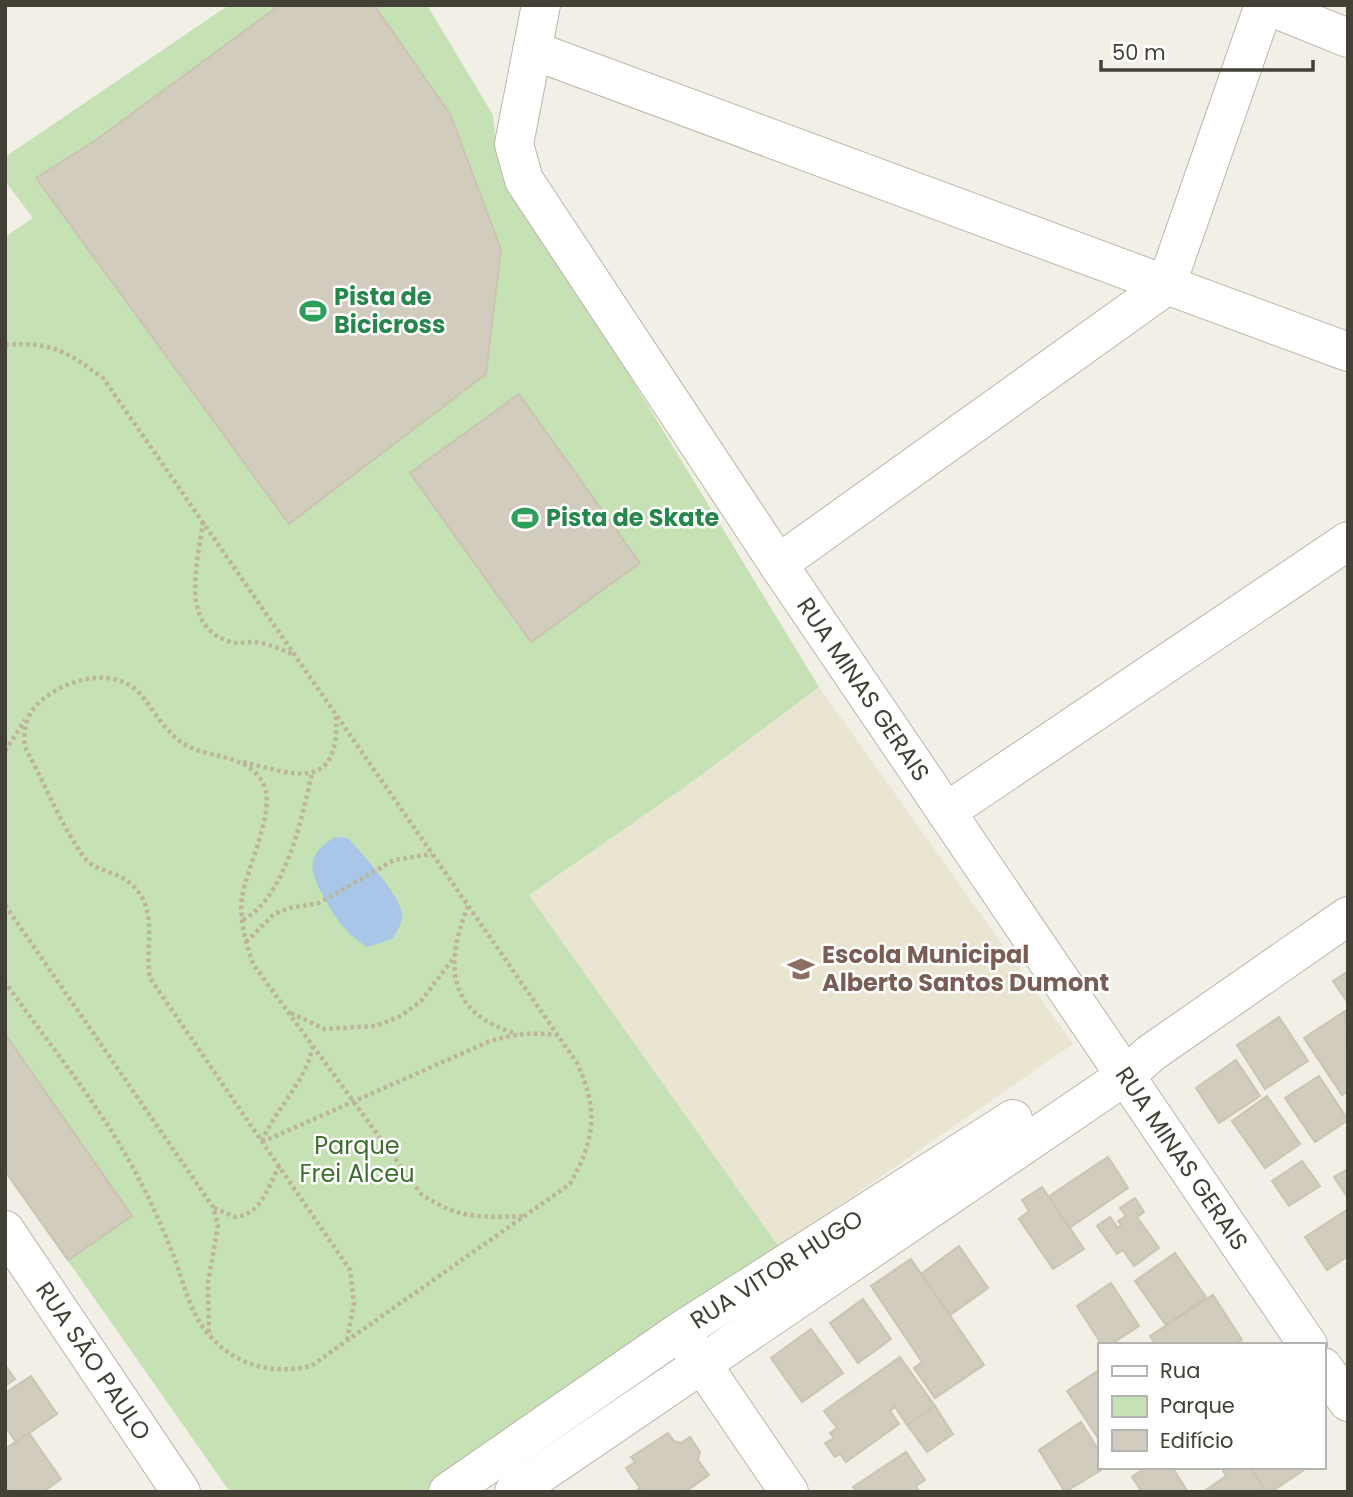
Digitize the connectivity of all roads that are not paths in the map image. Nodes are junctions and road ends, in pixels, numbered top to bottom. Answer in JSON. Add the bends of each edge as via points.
{"nodes":[{"id":1,"x":541,"y":5,"type":"edge"},
{"id":2,"x":1265,"y":5,"type":"edge"},
{"id":3,"x":1348,"y":38,"type":"edge"},
{"id":4,"x":532,"y":50,"type":"junction"},
{"id":5,"x":1166,"y":286,"type":"junction"},
{"id":6,"x":1348,"y":352,"type":"edge"},
{"id":7,"x":1348,"y":541,"type":"edge"},
{"id":8,"x":778,"y":564,"type":"junction"},
{"id":9,"x":946,"y":812,"type":"junction"},
{"id":10,"x":1348,"y":916,"type":"edge"},
{"id":11,"x":1130,"y":1062,"type":"junction"},
{"id":12,"x":5,"y":1230,"type":"edge"},
{"id":13,"x":1307,"y":1343,"type":"edge"},
{"id":14,"x":690,"y":1347,"type":"junction"},
{"id":15,"x":1325,"y":1370,"type":"edge"},
{"id":16,"x":1348,"y":1402,"type":"edge"},
{"id":17,"x":181,"y":1492,"type":"edge"},
{"id":18,"x":448,"y":1492,"type":"edge"},
{"id":19,"x":514,"y":1492,"type":"edge"},
{"id":20,"x":789,"y":1492,"type":"edge"}],
"edges":[{"from":1,"to":4,"type":"street","name":"RUA MINAS GERAIS"},
{"from":2,"to":3,"type":"street"},
{"from":2,"to":5,"type":"street"},
{"from":4,"to":5,"type":"street"},
{"from":4,"to":8,"type":"street","name":"RUA MINAS GERAIS","via":[[514,144],[524,180]]},
{"from":5,"to":6,"type":"street"},
{"from":5,"to":8,"type":"street"},
{"from":7,"to":9,"type":"street"},
{"from":8,"to":9,"type":"street","name":"RUA MINAS GERAIS"},
{"from":9,"to":11,"type":"street","name":"RUA MINAS GERAIS"},
{"from":10,"to":11,"type":"street","name":"RUA VITOR HUGO"},
{"from":11,"to":13,"type":"street","name":"RUA MINAS GERAIS"},
{"from":11,"to":14,"type":"street","name":"RUA VITOR HUGO"},
{"from":12,"to":17,"type":"street","name":"RUA SÃO PAULO"},
{"from":14,"to":18,"type":"street","name":"RUA VITOR HUGO"},
{"from":14,"to":19,"type":"street","name":"RUA VITOR HUGO"},
{"from":14,"to":20,"type":"street"},
{"from":15,"to":16,"type":"street"}]}
